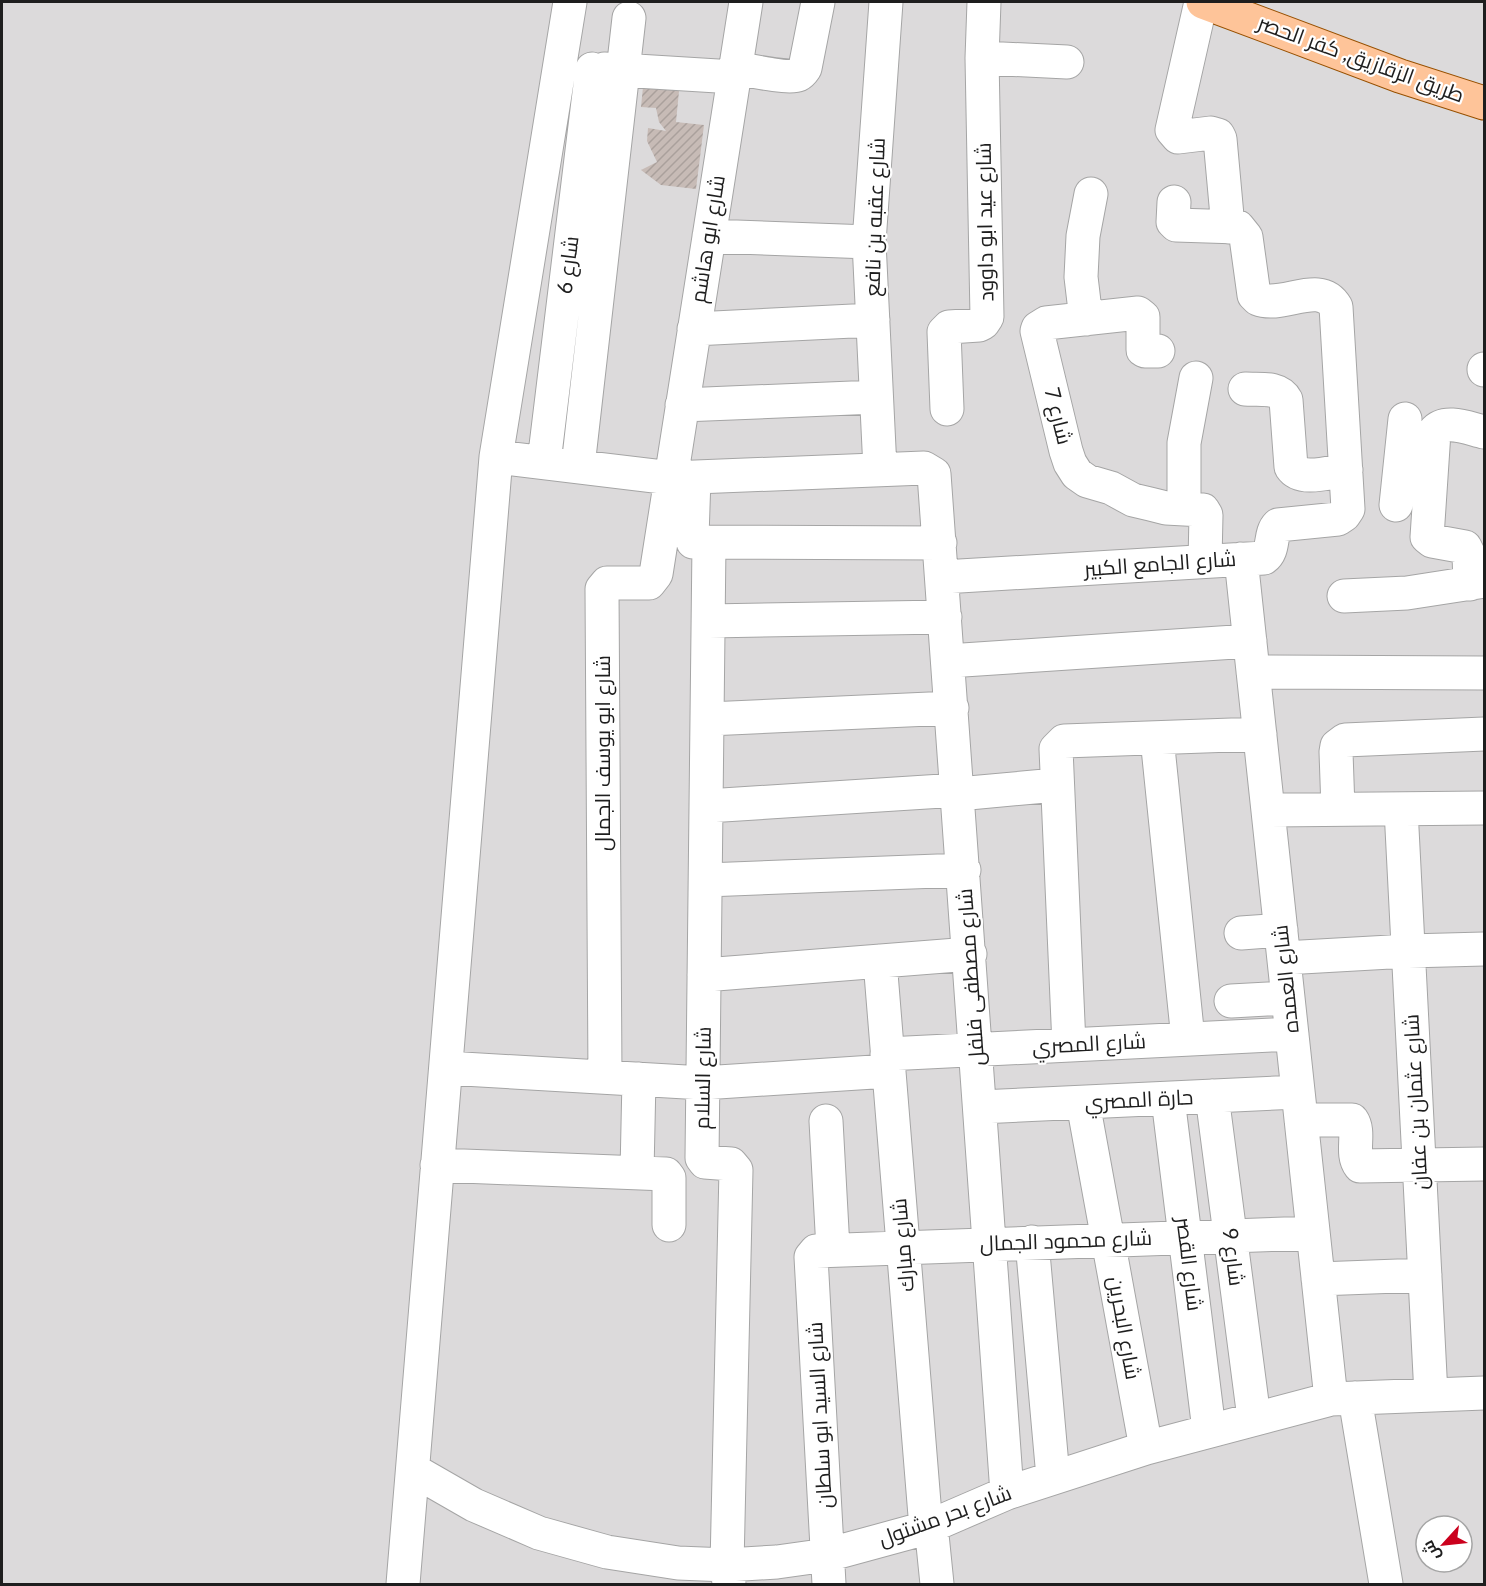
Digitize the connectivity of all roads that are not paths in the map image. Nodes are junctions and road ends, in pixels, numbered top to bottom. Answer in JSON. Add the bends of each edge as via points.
{"nodes":[{"id":1,"x":570,"y":2,"type":"edge"},
{"id":2,"x":746,"y":2,"type":"edge"},
{"id":3,"x":818,"y":2,"type":"edge"},
{"id":4,"x":886,"y":2,"type":"edge"},
{"id":5,"x":984,"y":2,"type":"edge"},
{"id":6,"x":1202,"y":2,"type":"edge"},
{"id":7,"x":629,"y":18,"type":"dead end"},
{"id":8,"x":982,"y":58,"type":"junction"},
{"id":9,"x":1067,"y":62,"type":"dead end"},
{"id":10,"x":558,"y":66,"type":"junction"},
{"id":11,"x":592,"y":69,"type":"junction"},
{"id":12,"x":624,"y":70,"type":"junction"},
{"id":13,"x":734,"y":73,"type":"junction"},
{"id":14,"x":1485,"y":103,"type":"edge"},
{"id":15,"x":1091,"y":194,"type":"dead end"},
{"id":16,"x":1174,"y":202,"type":"dead end"},
{"id":17,"x":1228,"y":227,"type":"junction"},
{"id":18,"x":709,"y":236,"type":"junction"},
{"id":19,"x":869,"y":243,"type":"junction"},
{"id":20,"x":1086,"y":319,"type":"junction"},
{"id":21,"x":873,"y":320,"type":"junction"},
{"id":22,"x":694,"y":329,"type":"junction"},
{"id":23,"x":1158,"y":351,"type":"dead end"},
{"id":24,"x":1196,"y":378,"type":"dead end"},
{"id":25,"x":1245,"y":389,"type":"dead end"},
{"id":26,"x":876,"y":397,"type":"junction"},
{"id":27,"x":682,"y":405,"type":"junction"},
{"id":28,"x":947,"y":408,"type":"dead end"},
{"id":29,"x":1405,"y":419,"type":"dead end"},
{"id":30,"x":1485,"y":432,"type":"edge"},
{"id":31,"x":496,"y":457,"type":"junction"},
{"id":32,"x":544,"y":462,"type":"junction"},
{"id":33,"x":578,"y":466,"type":"junction"},
{"id":34,"x":880,"y":470,"type":"junction"},
{"id":35,"x":1346,"y":470,"type":"junction"},
{"id":36,"x":682,"y":478,"type":"junction"},
{"id":37,"x":1429,"y":503,"type":"junction"},
{"id":38,"x":1396,"y":505,"type":"junction"},
{"id":39,"x":1184,"y":509,"type":"junction"},
{"id":40,"x":1348,"y":509,"type":"junction"},
{"id":41,"x":709,"y":543,"type":"junction"},
{"id":42,"x":940,"y":543,"type":"junction"},
{"id":43,"x":1241,"y":559,"type":"junction"},
{"id":44,"x":1205,"y":561,"type":"junction"},
{"id":45,"x":943,"y":577,"type":"junction"},
{"id":46,"x":1477,"y":583,"type":"edge"},
{"id":47,"x":1344,"y":596,"type":"dead end"},
{"id":48,"x":945,"y":618,"type":"junction"},
{"id":49,"x":709,"y":621,"type":"junction"},
{"id":50,"x":1251,"y":657,"type":"junction"},
{"id":51,"x":948,"y":661,"type":"junction"},
{"id":52,"x":1485,"y":673,"type":"edge"},
{"id":53,"x":952,"y":708,"type":"junction"},
{"id":54,"x":708,"y":719,"type":"junction"},
{"id":55,"x":1260,"y":734,"type":"junction"},
{"id":56,"x":1485,"y":734,"type":"edge"},
{"id":57,"x":1158,"y":738,"type":"junction"},
{"id":58,"x":1056,"y":785,"type":"junction"},
{"id":59,"x":958,"y":792,"type":"junction"},
{"id":60,"x":706,"y":806,"type":"junction"},
{"id":61,"x":1485,"y":808,"type":"edge"},
{"id":62,"x":1401,"y":809,"type":"junction"},
{"id":63,"x":1268,"y":810,"type":"junction"},
{"id":64,"x":1338,"y":810,"type":"junction"},
{"id":65,"x":964,"y":870,"type":"junction"},
{"id":66,"x":705,"y":879,"type":"junction"},
{"id":67,"x":1241,"y":933,"type":"dead end"},
{"id":68,"x":1282,"y":944,"type":"junction"},
{"id":69,"x":1485,"y":949,"type":"edge"},
{"id":70,"x":1408,"y":951,"type":"junction"},
{"id":71,"x":970,"y":954,"type":"junction"},
{"id":72,"x":880,"y":961,"type":"junction"},
{"id":73,"x":704,"y":975,"type":"junction"},
{"id":74,"x":1288,"y":998,"type":"junction"},
{"id":75,"x":1232,"y":1001,"type":"dead end"},
{"id":76,"x":1292,"y":1034,"type":"junction"},
{"id":77,"x":1188,"y":1039,"type":"junction"},
{"id":78,"x":1069,"y":1045,"type":"junction"},
{"id":79,"x":976,"y":1050,"type":"junction"},
{"id":80,"x":888,"y":1063,"type":"junction"},
{"id":81,"x":446,"y":1068,"type":"junction"},
{"id":82,"x":605,"y":1077,"type":"junction"},
{"id":83,"x":639,"y":1079,"type":"junction"},
{"id":84,"x":703,"y":1083,"type":"junction"},
{"id":85,"x":1212,"y":1096,"type":"junction"},
{"id":86,"x":1168,"y":1099,"type":"junction"},
{"id":87,"x":1083,"y":1102,"type":"junction"},
{"id":88,"x":1299,"y":1106,"type":"junction"},
{"id":89,"x":981,"y":1107,"type":"junction"},
{"id":90,"x":826,"y":1121,"type":"dead end"},
{"id":91,"x":1485,"y":1164,"type":"edge"},
{"id":92,"x":1419,"y":1165,"type":"junction"},
{"id":93,"x":437,"y":1166,"type":"junction"},
{"id":94,"x":637,"y":1172,"type":"junction"},
{"id":95,"x":669,"y":1225,"type":"dead end"},
{"id":96,"x":1313,"y":1233,"type":"junction"},
{"id":97,"x":1230,"y":1236,"type":"junction"},
{"id":98,"x":1185,"y":1237,"type":"junction"},
{"id":99,"x":1108,"y":1240,"type":"junction"},
{"id":100,"x":1032,"y":1242,"type":"junction"},
{"id":101,"x":990,"y":1244,"type":"junction"},
{"id":102,"x":903,"y":1247,"type":"junction"},
{"id":103,"x":826,"y":1249,"type":"junction"},
{"id":104,"x":1425,"y":1275,"type":"junction"},
{"id":105,"x":1318,"y":1279,"type":"junction"},
{"id":106,"x":1485,"y":1393,"type":"edge"},
{"id":107,"x":1431,"y":1395,"type":"junction"},
{"id":108,"x":1343,"y":1399,"type":"junction"},
{"id":109,"x":1254,"y":1418,"type":"junction"},
{"id":110,"x":1209,"y":1430,"type":"junction"},
{"id":111,"x":1146,"y":1448,"type":"junction"},
{"id":112,"x":413,"y":1470,"type":"junction"},
{"id":113,"x":1053,"y":1477,"type":"junction"},
{"id":114,"x":1007,"y":1493,"type":"junction"},
{"id":115,"x":928,"y":1526,"type":"junction"},
{"id":116,"x":828,"y":1570,"type":"edge"},
{"id":117,"x":678,"y":1574,"type":"edge"},
{"id":118,"x":728,"y":1575,"type":"edge"},
{"id":119,"x":403,"y":1584,"type":"edge"},
{"id":120,"x":937,"y":1584,"type":"edge"},
{"id":121,"x":1386,"y":1584,"type":"edge"}],
"edges":[{"from":1,"to":10,"type":"street"},
{"from":2,"to":13,"type":"street","name":"شارع ابو هاشم"},
{"from":3,"to":13,"type":"street","via":[[805,68],[799,75]]},
{"from":4,"to":19,"type":"street","name":"شارع عقبه بن نافع"},
{"from":5,"to":8,"type":"street","name":"شارع عيد ابو داوود"},
{"from":6,"to":14,"type":"main road","name":"طريق الزقازيق, كفر الحصر","via":[[1400,76]]},
{"from":6,"to":17,"type":"street","via":[[1172,130],[1178,137],[1218,135]]},
{"from":7,"to":12,"type":"street"},
{"from":8,"to":9,"type":"street"},
{"from":8,"to":28,"type":"street","name":"شارع عيد ابو داوود","via":[[987,317],[979,325],[949,327],[944,332]]},
{"from":10,"to":11,"type":"street"},
{"from":10,"to":31,"type":"street"},
{"from":11,"to":12,"type":"street"},
{"from":11,"to":32,"type":"street","name":"شارع 6"},
{"from":12,"to":13,"type":"street"},
{"from":12,"to":33,"type":"street"},
{"from":13,"to":18,"type":"street","name":"شارع ابو هاشم"},
{"from":15,"to":20,"type":"street","via":[[1081,278]]},
{"from":16,"to":17,"type":"street","via":[[1176,225]]},
{"from":17,"to":35,"type":"street","via":[[1238,227],[1245,233],[1254,295],[1258,299],[1319,294],[1336,307]]},
{"from":18,"to":19,"type":"street"},
{"from":18,"to":22,"type":"street","name":"شارع ابو هاشم"},
{"from":19,"to":21,"type":"street","name":"شارع عقبه بن نافع"},
{"from":20,"to":23,"type":"street","name":"شارع 7","via":[[1140,314],[1142,348]]},
{"from":20,"to":39,"type":"street","name":"شارع 7","via":[[1046,323],[1038,328],[1070,463],[1087,481],[1133,500]]},
{"from":21,"to":22,"type":"street"},
{"from":21,"to":26,"type":"street","name":"شارع عقبه بن نافع"},
{"from":22,"to":27,"type":"street","name":"شارع ابو هاشم"},
{"from":24,"to":39,"type":"street","via":[[1184,443]]},
{"from":25,"to":35,"type":"street","via":[[1273,390],[1284,395],[1294,471],[1303,475]]},
{"from":26,"to":27,"type":"street"},
{"from":26,"to":34,"type":"street","name":"شارع عقبه بن نافع"},
{"from":27,"to":36,"type":"street","name":"شارع ابو هاشم"},
{"from":29,"to":38,"type":"street"},
{"from":30,"to":37,"type":"street","via":[[1446,424],[1437,428]]},
{"from":31,"to":32,"type":"street"},
{"from":31,"to":81,"type":"street"},
{"from":32,"to":33,"type":"street"},
{"from":33,"to":36,"type":"street"},
{"from":34,"to":36,"type":"street"},
{"from":34,"to":42,"type":"street","name":"شارع مصطفى فلفل","via":[[924,468],[934,474]]},
{"from":35,"to":40,"type":"street"},
{"from":36,"to":41,"type":"street","via":[[692,540]]},
{"from":36,"to":82,"type":"street","name":"شارع ابو يوسف الجمال","via":[[654,580],[644,585],[607,583],[602,589]]},
{"from":37,"to":38,"type":"street"},
{"from":37,"to":46,"type":"street","via":[[1427,537],[1465,547]]},
{"from":38,"to":40,"type":"street"},
{"from":39,"to":44,"type":"street","name":"شارع 7","via":[[1200,509],[1206,515]]},
{"from":40,"to":43,"type":"street","name":"شارع الجامع الكبير","via":[[1332,520],[1280,523],[1273,530],[1268,556]]},
{"from":41,"to":42,"type":"street"},
{"from":41,"to":49,"type":"street","name":"شارع السلام"},
{"from":42,"to":45,"type":"street","name":"شارع مصطفى فلفل"},
{"from":43,"to":44,"type":"street","name":"شارع الجامع الكبير"},
{"from":43,"to":50,"type":"street","name":"شارع العمده"},
{"from":44,"to":45,"type":"street","name":"شارع الجامع الكبير"},
{"from":45,"to":48,"type":"street","name":"شارع مصطفى فلفل"},
{"from":46,"to":47,"type":"street","via":[[1407,593]]},
{"from":48,"to":49,"type":"street"},
{"from":48,"to":51,"type":"street","name":"شارع مصطفى فلفل"},
{"from":49,"to":54,"type":"street","name":"شارع السلام"},
{"from":50,"to":51,"type":"street"},
{"from":50,"to":52,"type":"street"},
{"from":50,"to":55,"type":"street","name":"شارع العمده"},
{"from":51,"to":53,"type":"street","name":"شارع مصطفى فلفل"},
{"from":53,"to":54,"type":"street"},
{"from":53,"to":59,"type":"street","name":"شارع مصطفى فلفل"},
{"from":54,"to":60,"type":"street","name":"شارع السلام"},
{"from":55,"to":57,"type":"street"},
{"from":55,"to":63,"type":"street","name":"شارع العمده"},
{"from":56,"to":64,"type":"street","via":[[1340,742],[1336,752]]},
{"from":57,"to":58,"type":"street","via":[[1064,741],[1056,749]]},
{"from":57,"to":77,"type":"street"},
{"from":58,"to":59,"type":"street"},
{"from":58,"to":78,"type":"street"},
{"from":59,"to":60,"type":"street"},
{"from":59,"to":65,"type":"street","name":"شارع مصطفى فلفل"},
{"from":60,"to":66,"type":"street","name":"شارع السلام"},
{"from":61,"to":62,"type":"street"},
{"from":62,"to":64,"type":"street"},
{"from":62,"to":70,"type":"street","name":"شارع عثمان بن عفان"},
{"from":63,"to":64,"type":"street"},
{"from":63,"to":68,"type":"street","name":"شارع العمده"},
{"from":65,"to":66,"type":"street"},
{"from":65,"to":71,"type":"street","name":"شارع مصطفى فلفل"},
{"from":66,"to":73,"type":"street","name":"شارع السلام"},
{"from":67,"to":68,"type":"street"},
{"from":68,"to":70,"type":"street"},
{"from":68,"to":74,"type":"street","name":"شارع العمده"},
{"from":69,"to":70,"type":"street"},
{"from":70,"to":92,"type":"street","name":"شارع عثمان بن عفان"},
{"from":71,"to":72,"type":"street"},
{"from":71,"to":79,"type":"street","name":"شارع مصطفى فلفل"},
{"from":72,"to":73,"type":"street"},
{"from":72,"to":80,"type":"street","name":"شارع مبارك"},
{"from":73,"to":84,"type":"street","name":"شارع السلام"},
{"from":74,"to":75,"type":"street"},
{"from":74,"to":76,"type":"street","name":"شارع العمده"},
{"from":76,"to":77,"type":"street","name":"شارع المصري"},
{"from":76,"to":88,"type":"street","name":"شارع العمده"},
{"from":77,"to":78,"type":"street","name":"شارع المصري"},
{"from":78,"to":79,"type":"street","name":"شارع المصري"},
{"from":79,"to":80,"type":"street","name":"شارع المصري"},
{"from":79,"to":89,"type":"street","name":"شارع مصطفى فلفل"},
{"from":80,"to":84,"type":"street","name":"شارع المصري"},
{"from":80,"to":102,"type":"street","name":"شارع مبارك"},
{"from":81,"to":82,"type":"street","name":"شارع المصري"},
{"from":81,"to":93,"type":"street"},
{"from":82,"to":83,"type":"street","name":"شارع المصري"},
{"from":83,"to":84,"type":"street","name":"شارع المصري"},
{"from":83,"to":94,"type":"street"},
{"from":84,"to":118,"type":"street","name":"شارع السلام","via":[[702,1158],[705,1162],[731,1164],[736,1170]]},
{"from":85,"to":86,"type":"street","name":"حارة المصري"},
{"from":85,"to":88,"type":"street","name":"حارة المصري"},
{"from":85,"to":97,"type":"street","name":"شارع 9"},
{"from":86,"to":87,"type":"street","name":"حارة المصري"},
{"from":86,"to":98,"type":"street","name":"شارع القصر"},
{"from":87,"to":89,"type":"street","name":"حارة المصري"},
{"from":87,"to":99,"type":"street","name":"شارع البحرين"},
{"from":88,"to":92,"type":"street","name":"حارة المصري","via":[[1352,1120],[1356,1126],[1356,1161],[1360,1166]]},
{"from":88,"to":96,"type":"street","name":"شارع العمده"},
{"from":89,"to":101,"type":"street","name":"شارع مصطفى فلفل"},
{"from":90,"to":103,"type":"street","name":"شارع السيد ابو سلطان"},
{"from":91,"to":92,"type":"street"},
{"from":92,"to":104,"type":"street","name":"شارع عثمان بن عفان"},
{"from":93,"to":94,"type":"street"},
{"from":93,"to":112,"type":"street"},
{"from":94,"to":95,"type":"street","via":[[668,1176]]},
{"from":96,"to":97,"type":"street","name":"شارع محمود الجمال"},
{"from":96,"to":105,"type":"street","name":"شارع العمده"},
{"from":97,"to":98,"type":"street","name":"شارع محمود الجمال"},
{"from":97,"to":109,"type":"street","name":"شارع 9"},
{"from":98,"to":99,"type":"street","name":"شارع محمود الجمال"},
{"from":98,"to":110,"type":"street","name":"شارع القصر"},
{"from":99,"to":100,"type":"street","name":"شارع محمود الجمال"},
{"from":99,"to":111,"type":"street","name":"شارع البحرين"},
{"from":100,"to":101,"type":"street","name":"شارع محمود الجمال"},
{"from":100,"to":113,"type":"street"},
{"from":101,"to":102,"type":"street","name":"شارع محمود الجمال"},
{"from":101,"to":114,"type":"street","name":"شارع مصطفى فلفل"},
{"from":102,"to":103,"type":"street","name":"شارع محمود الجمال"},
{"from":102,"to":115,"type":"street","name":"شارع مبارك"},
{"from":103,"to":116,"type":"street","name":"شارع السيد ابو سلطان","via":[[811,1257]]},
{"from":104,"to":105,"type":"street"},
{"from":104,"to":107,"type":"street","name":"شارع عثمان بن عفان"},
{"from":105,"to":108,"type":"street","name":"شارع العمده"},
{"from":106,"to":107,"type":"street","name":"شارع بحر مشتول"},
{"from":107,"to":108,"type":"street","name":"شارع بحر مشتول"},
{"from":108,"to":109,"type":"street","name":"شارع بحر مشتول"},
{"from":108,"to":121,"type":"street","name":"شارع العمده"},
{"from":109,"to":110,"type":"street","name":"شارع بحر مشتول"},
{"from":110,"to":111,"type":"street","name":"شارع بحر مشتول"},
{"from":111,"to":113,"type":"street","name":"شارع بحر مشتول"},
{"from":112,"to":117,"type":"street","name":"شارع بحر مشتول","via":[[474,1505],[539,1533]]},
{"from":112,"to":119,"type":"street"},
{"from":113,"to":114,"type":"street","name":"شارع بحر مشتول"},
{"from":114,"to":115,"type":"street","name":"شارع بحر مشتول"},
{"from":115,"to":116,"type":"street","name":"شارع بحر مشتول"},
{"from":115,"to":120,"type":"street","name":"شارع مبارك"},
{"from":116,"to":118,"type":"street","name":"شارع بحر مشتول","via":[[777,1562]]},
{"from":117,"to":118,"type":"street","name":"شارع بحر مشتول"}]}
